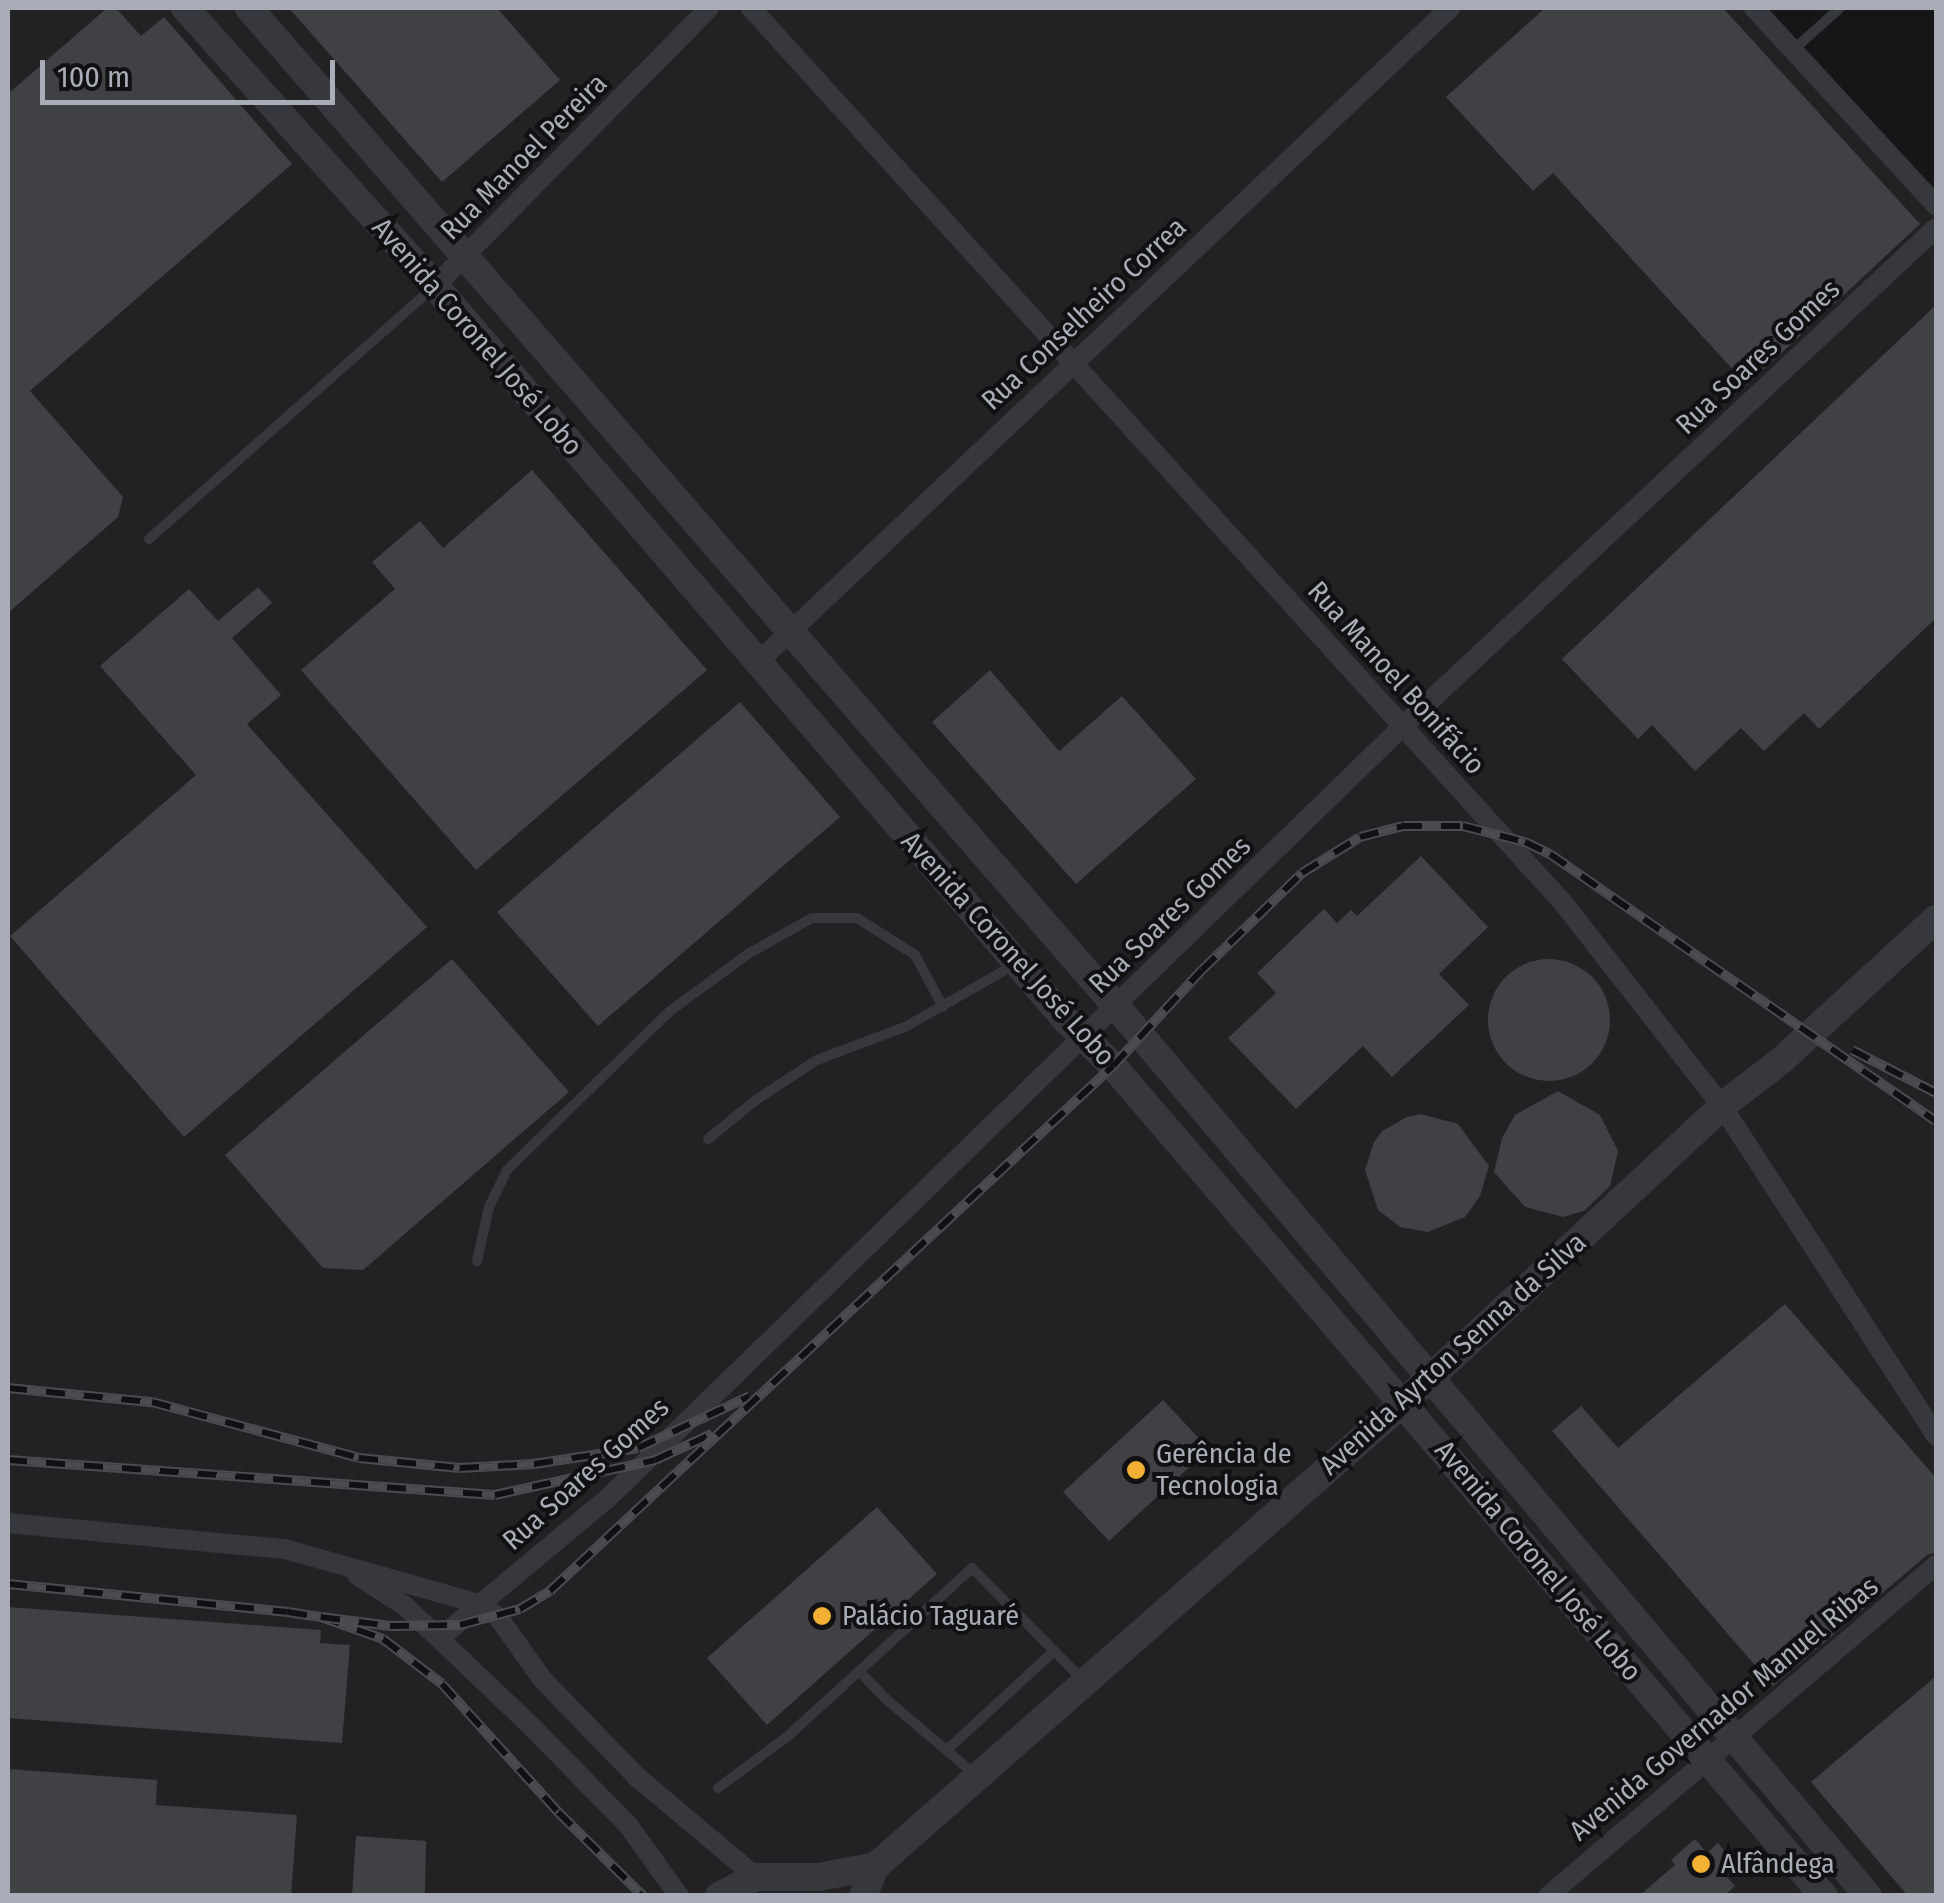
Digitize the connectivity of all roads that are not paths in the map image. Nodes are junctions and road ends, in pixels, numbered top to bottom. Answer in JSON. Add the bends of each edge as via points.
{"nodes":[{"id":1,"x":185,"y":8,"type":"edge"},
{"id":2,"x":249,"y":8,"type":"edge"},
{"id":3,"x":710,"y":8,"type":"edge"},
{"id":4,"x":751,"y":8,"type":"edge"},
{"id":5,"x":1450,"y":8,"type":"edge"},
{"id":6,"x":1754,"y":8,"type":"edge"},
{"id":7,"x":1840,"y":8,"type":"edge"},
{"id":8,"x":1793,"y":50,"type":"junction"},
{"id":9,"x":1936,"y":205,"type":"edge"},
{"id":10,"x":1936,"y":228,"type":"edge"},
{"id":11,"x":467,"y":255,"type":"junction"},
{"id":12,"x":435,"y":286,"type":"junction"},
{"id":13,"x":1073,"y":359,"type":"junction"},
{"id":14,"x":149,"y":539,"type":"dead end"},
{"id":15,"x":792,"y":630,"type":"junction"},
{"id":16,"x":756,"y":663,"type":"junction"},
{"id":17,"x":1402,"y":727,"type":"junction"},
{"id":18,"x":1936,"y":919,"type":"edge"},
{"id":19,"x":1017,"y":964,"type":"junction"},
{"id":20,"x":1116,"y":1006,"type":"junction"},
{"id":21,"x":943,"y":1007,"type":"junction"},
{"id":22,"x":1084,"y":1038,"type":"junction"},
{"id":23,"x":1722,"y":1106,"type":"junction"},
{"id":24,"x":708,"y":1140,"type":"dead end"},
{"id":25,"x":477,"y":1261,"type":"dead end"},
{"id":26,"x":1431,"y":1378,"type":"junction"},
{"id":27,"x":1404,"y":1402,"type":"junction"},
{"id":28,"x":1936,"y":1436,"type":"edge"},
{"id":29,"x":8,"y":1523,"type":"edge"},
{"id":30,"x":339,"y":1564,"type":"junction"},
{"id":31,"x":1936,"y":1565,"type":"edge"},
{"id":32,"x":479,"y":1604,"type":"junction"},
{"id":33,"x":440,"y":1637,"type":"junction"},
{"id":34,"x":1053,"y":1652,"type":"junction"},
{"id":35,"x":859,"y":1671,"type":"junction"},
{"id":36,"x":1085,"y":1682,"type":"junction"},
{"id":37,"x":1735,"y":1734,"type":"junction"},
{"id":38,"x":949,"y":1748,"type":"junction"},
{"id":39,"x":1704,"y":1759,"type":"junction"},
{"id":40,"x":978,"y":1777,"type":"junction"},
{"id":41,"x":718,"y":1788,"type":"dead end"},
{"id":42,"x":876,"y":1866,"type":"junction"},
{"id":43,"x":756,"y":1877,"type":"junction"},
{"id":44,"x":801,"y":1878,"type":"junction"},
{"id":45,"x":679,"y":1896,"type":"edge"},
{"id":46,"x":719,"y":1896,"type":"edge"},
{"id":47,"x":828,"y":1896,"type":"edge"},
{"id":48,"x":864,"y":1896,"type":"edge"},
{"id":49,"x":1548,"y":1896,"type":"edge"},
{"id":50,"x":1824,"y":1896,"type":"edge"},
{"id":51,"x":1868,"y":1896,"type":"edge"}],
"edges":[{"from":1,"to":12,"type":"street","name":"Avenida Coronel José Lobo"},
{"from":2,"to":11,"type":"street","name":"Avenida Coronel José Lobo"},
{"from":3,"to":11,"type":"street","name":"Rua Manoel Pereira"},
{"from":4,"to":13,"type":"street","name":"Rua Manoel Bonifácio"},
{"from":5,"to":13,"type":"street","name":"Rua Conselheiro Correa"},
{"from":6,"to":8,"type":"street"},
{"from":7,"to":8,"type":"lane"},
{"from":8,"to":9,"type":"street"},
{"from":10,"to":17,"type":"street","name":"Rua Soares Gomes"},
{"from":11,"to":12,"type":"street","name":"Rua Manoel Pereira"},
{"from":11,"to":15,"type":"street","name":"Avenida Coronel José Lobo"},
{"from":12,"to":14,"type":"lane","name":"Rua Manoel Pereira"},
{"from":12,"to":16,"type":"street","name":"Avenida Coronel José Lobo"},
{"from":13,"to":15,"type":"street","name":"Rua Conselheiro Correa"},
{"from":13,"to":17,"type":"street","name":"Rua Manoel Bonifácio"},
{"from":15,"to":16,"type":"street","name":"Rua Conselheiro Correa"},
{"from":15,"to":20,"type":"street","name":"Avenida Coronel José Lobo"},
{"from":16,"to":19,"type":"street","name":"Avenida Coronel José Lobo"},
{"from":17,"to":20,"type":"street","name":"Rua Soares Gomes"},
{"from":17,"to":23,"type":"street","name":"Rua Manoel Bonifácio","via":[[1564,904]]},
{"from":18,"to":23,"type":"street","name":"Avenida Ayrton Senna da Silva"},
{"from":19,"to":21,"type":"lane"},
{"from":19,"to":22,"type":"street","name":"Avenida Coronel José Lobo"},
{"from":20,"to":22,"type":"street","name":"Rua Soares Gomes"},
{"from":20,"to":26,"type":"street","name":"Avenida Coronel José Lobo"},
{"from":21,"to":24,"type":"lane","via":[[818,1060]]},
{"from":21,"to":25,"type":"lane","via":[[916,955],[857,918],[812,918],[670,1011],[506,1170]]},
{"from":22,"to":27,"type":"street","name":"Avenida Coronel José Lobo"},
{"from":22,"to":32,"type":"street","name":"Rua Soares Gomes","via":[[610,1497]]},
{"from":23,"to":26,"type":"street","name":"Avenida Ayrton Senna da Silva"},
{"from":23,"to":28,"type":"street","name":"Rua Manoel Bonifácio"},
{"from":26,"to":27,"type":"street","name":"Avenida Ayrton Senna da Silva"},
{"from":26,"to":37,"type":"street","name":"Avenida Coronel José Lobo"},
{"from":27,"to":36,"type":"street","name":"Avenida Ayrton Senna da Silva"},
{"from":27,"to":39,"type":"street","name":"Avenida Coronel José Lobo"},
{"from":29,"to":30,"type":"street","via":[[285,1549]]},
{"from":30,"to":32,"type":"street"},
{"from":30,"to":33,"type":"street"},
{"from":31,"to":37,"type":"street","name":"Avenida Governador Manuel Ribas"},
{"from":32,"to":33,"type":"street","name":"Rua Soares Gomes"},
{"from":32,"to":43,"type":"street","via":[[498,1617],[543,1680],[637,1776]]},
{"from":33,"to":45,"type":"street","via":[[628,1825]]},
{"from":34,"to":35,"type":"lane","via":[[972,1568]]},
{"from":34,"to":36,"type":"lane"},
{"from":34,"to":38,"type":"lane"},
{"from":35,"to":38,"type":"lane"},
{"from":35,"to":41,"type":"lane"},
{"from":36,"to":40,"type":"street","name":"Avenida Ayrton Senna da Silva"},
{"from":37,"to":39,"type":"street","name":"Avenida Governador Manuel Ribas"},
{"from":37,"to":51,"type":"street","name":"Avenida Coronel José Lobo"},
{"from":38,"to":40,"type":"lane"},
{"from":39,"to":49,"type":"street","name":"Avenida Governador Manuel Ribas"},
{"from":39,"to":50,"type":"street","name":"Avenida Coronel José Lobo"},
{"from":40,"to":42,"type":"street","name":"Avenida Ayrton Senna da Silva"},
{"from":42,"to":44,"type":"street"},
{"from":42,"to":48,"type":"street","name":"Avenida Ayrton Senna da Silva"},
{"from":43,"to":44,"type":"street"},
{"from":43,"to":46,"type":"street"},
{"from":44,"to":47,"type":"street"}]}
